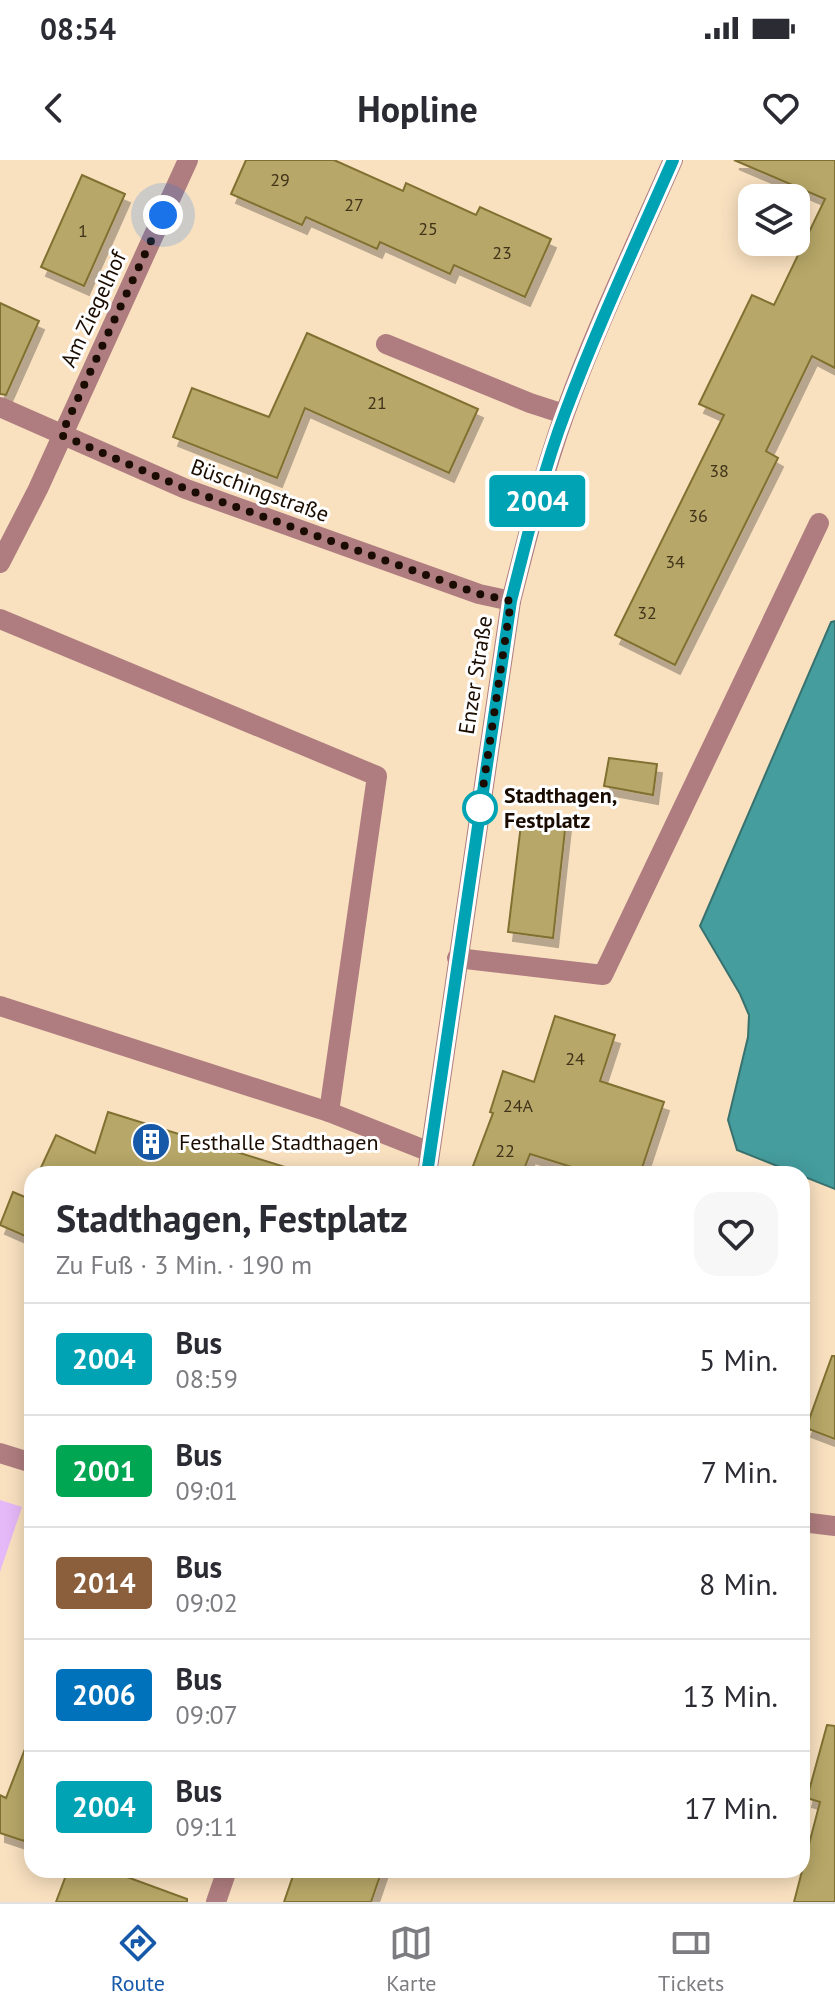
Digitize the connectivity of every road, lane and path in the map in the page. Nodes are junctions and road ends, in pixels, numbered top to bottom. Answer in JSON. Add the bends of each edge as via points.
{"nodes":[{"id":1,"x":188,"y":160,"type":"edge"},
{"id":2,"x":673,"y":160,"type":"edge"},
{"id":3,"x":386,"y":344,"type":"dead end"},
{"id":4,"x":0,"y":407,"type":"edge"},
{"id":5,"x":564,"y":414,"type":"junction"},
{"id":6,"x":61,"y":435,"type":"junction"},
{"id":7,"x":819,"y":523,"type":"dead end"},
{"id":8,"x":0,"y":563,"type":"edge"},
{"id":9,"x":511,"y":601,"type":"junction"},
{"id":10,"x":0,"y":619,"type":"edge"},
{"id":11,"x":457,"y":958,"type":"junction"},
{"id":12,"x":0,"y":1006,"type":"edge"},
{"id":13,"x":329,"y":1112,"type":"junction"},
{"id":14,"x":430,"y":1152,"type":"junction"},
{"id":15,"x":428,"y":1166,"type":"edge"},
{"id":16,"x":0,"y":1453,"type":"edge"},
{"id":17,"x":24,"y":1460,"type":"edge"},
{"id":18,"x":810,"y":1523,"type":"edge"},
{"id":19,"x":835,"y":1526,"type":"edge"},
{"id":20,"x":224,"y":1878,"type":"edge"},
{"id":21,"x":216,"y":1902,"type":"edge"}],
"edges":[{"from":1,"to":6,"type":"street","name":"Am Ziegelhof"},
{"from":2,"to":5,"type":"street","name":"Enzer Straße"},
{"from":3,"to":5,"type":"street"},
{"from":4,"to":6,"type":"street","name":"Büschingstraße"},
{"from":5,"to":9,"type":"street","name":"Enzer Straße"},
{"from":6,"to":8,"type":"street","name":"Am Ziegelhof"},
{"from":6,"to":9,"type":"street","name":"Büschingstraße","via":[[186,489]]},
{"from":7,"to":11,"type":"street","via":[[603,975]]},
{"from":9,"to":11,"type":"street","name":"Enzer Straße"},
{"from":10,"to":13,"type":"street","via":[[377,776]]},
{"from":11,"to":14,"type":"street","name":"Enzer Straße"},
{"from":12,"to":13,"type":"street"},
{"from":13,"to":14,"type":"street"},
{"from":14,"to":15,"type":"street","name":"Enzer Straße"},
{"from":16,"to":17,"type":"street"},
{"from":18,"to":19,"type":"street"},
{"from":20,"to":21,"type":"street"}]}
